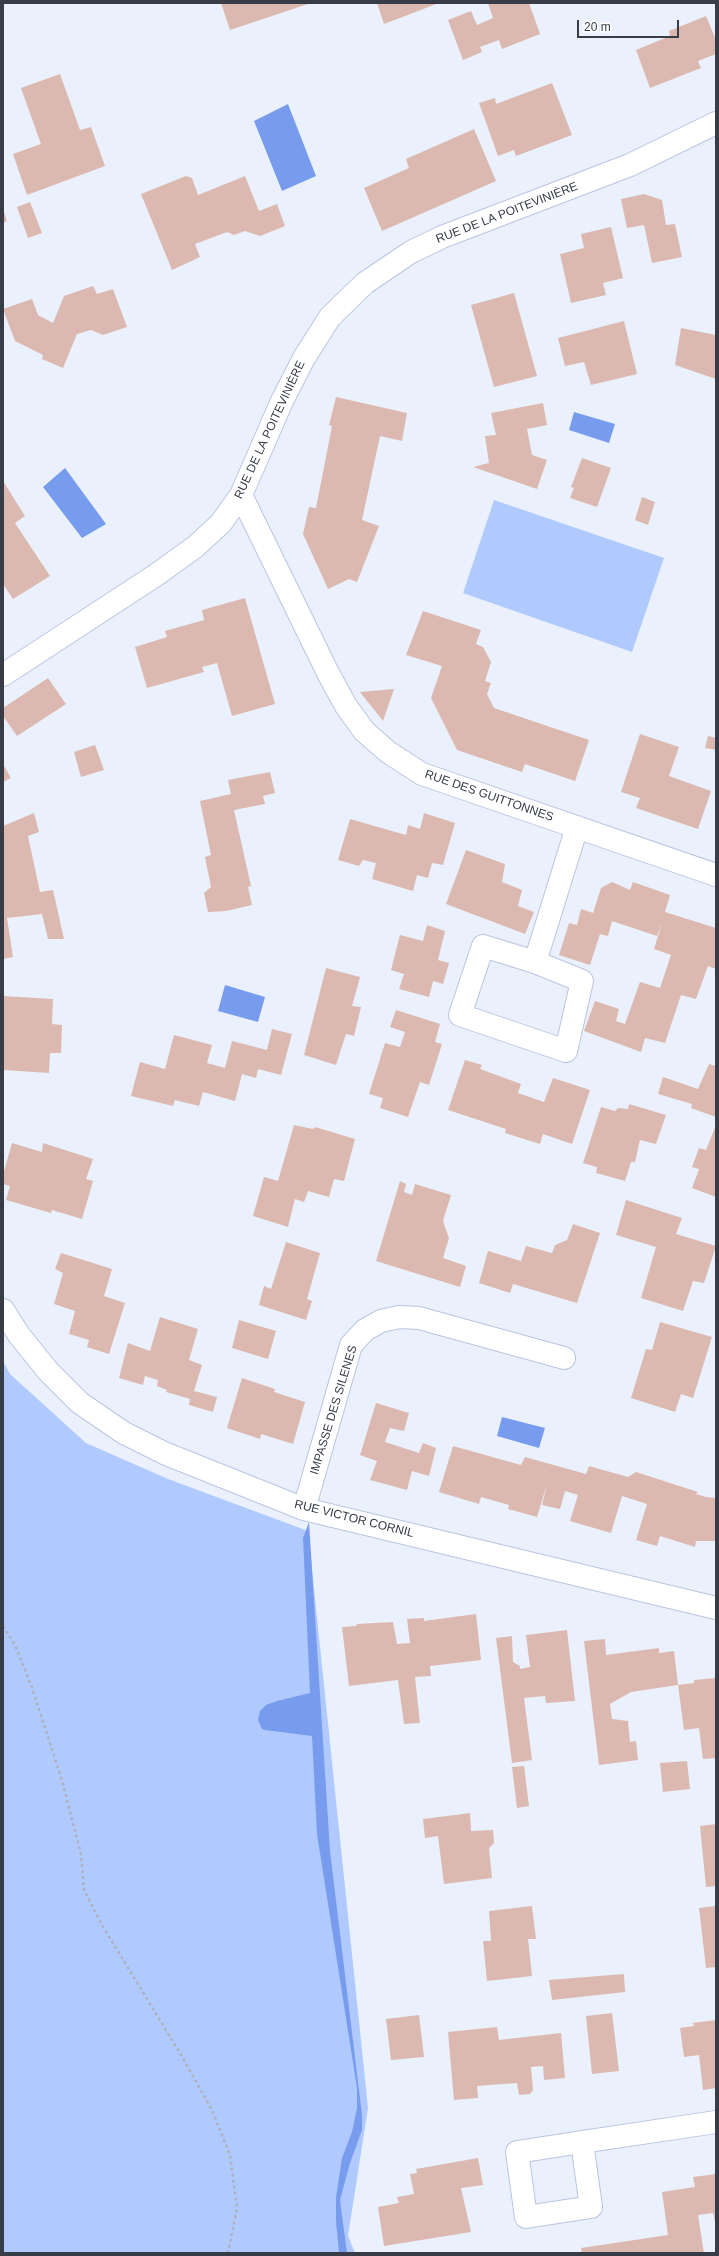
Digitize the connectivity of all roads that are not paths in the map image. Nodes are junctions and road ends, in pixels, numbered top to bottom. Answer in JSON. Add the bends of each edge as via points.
{"nodes":[{"id":1,"x":716,"y":123,"type":"edge"},
{"id":2,"x":241,"y":495,"type":"junction"},
{"id":3,"x":3,"y":675,"type":"edge"},
{"id":4,"x":577,"y":827,"type":"junction"},
{"id":5,"x":716,"y":875,"type":"edge"},
{"id":6,"x":535,"y":962,"type":"junction"},
{"id":7,"x":3,"y":1310,"type":"edge"},
{"id":8,"x":564,"y":1358,"type":"dead end"},
{"id":9,"x":304,"y":1509,"type":"junction"},
{"id":10,"x":716,"y":1608,"type":"edge"},
{"id":11,"x":716,"y":2122,"type":"edge"},
{"id":12,"x":582,"y":2142,"type":"dead end"}],
"edges":[{"from":1,"to":2,"type":"street","name":"RUE DE LA POITEVINIÈRE","via":[[630,165],[442,237],[411,252],[365,283],[330,317],[304,358],[282,401]]},
{"from":2,"to":3,"type":"street","name":"RUE DE LA POITEVINIÈRE","via":[[221,523],[194,547]]},
{"from":2,"to":4,"type":"street","name":"RUE DES GUITTONNES","via":[[328,674],[364,731],[388,752],[422,774]]},
{"from":4,"to":5,"type":"street","name":"RUE DES GUITTONNES"},
{"from":4,"to":6,"type":"street"},
{"from":6,"to":6,"type":"street","via":[[483,946],[460,1015],[566,1051],[582,981]]},
{"from":7,"to":9,"type":"street","name":"RUE VICTOR CORNIL","via":[[48,1371],[80,1403],[124,1432],[164,1453]]},
{"from":8,"to":9,"type":"street","name":"IMPASSE DES SILENES","via":[[419,1318],[399,1317],[365,1330],[351,1345]]},
{"from":9,"to":10,"type":"street","name":"RUE VICTOR CORNIL"},
{"from":11,"to":12,"type":"street"}]}
